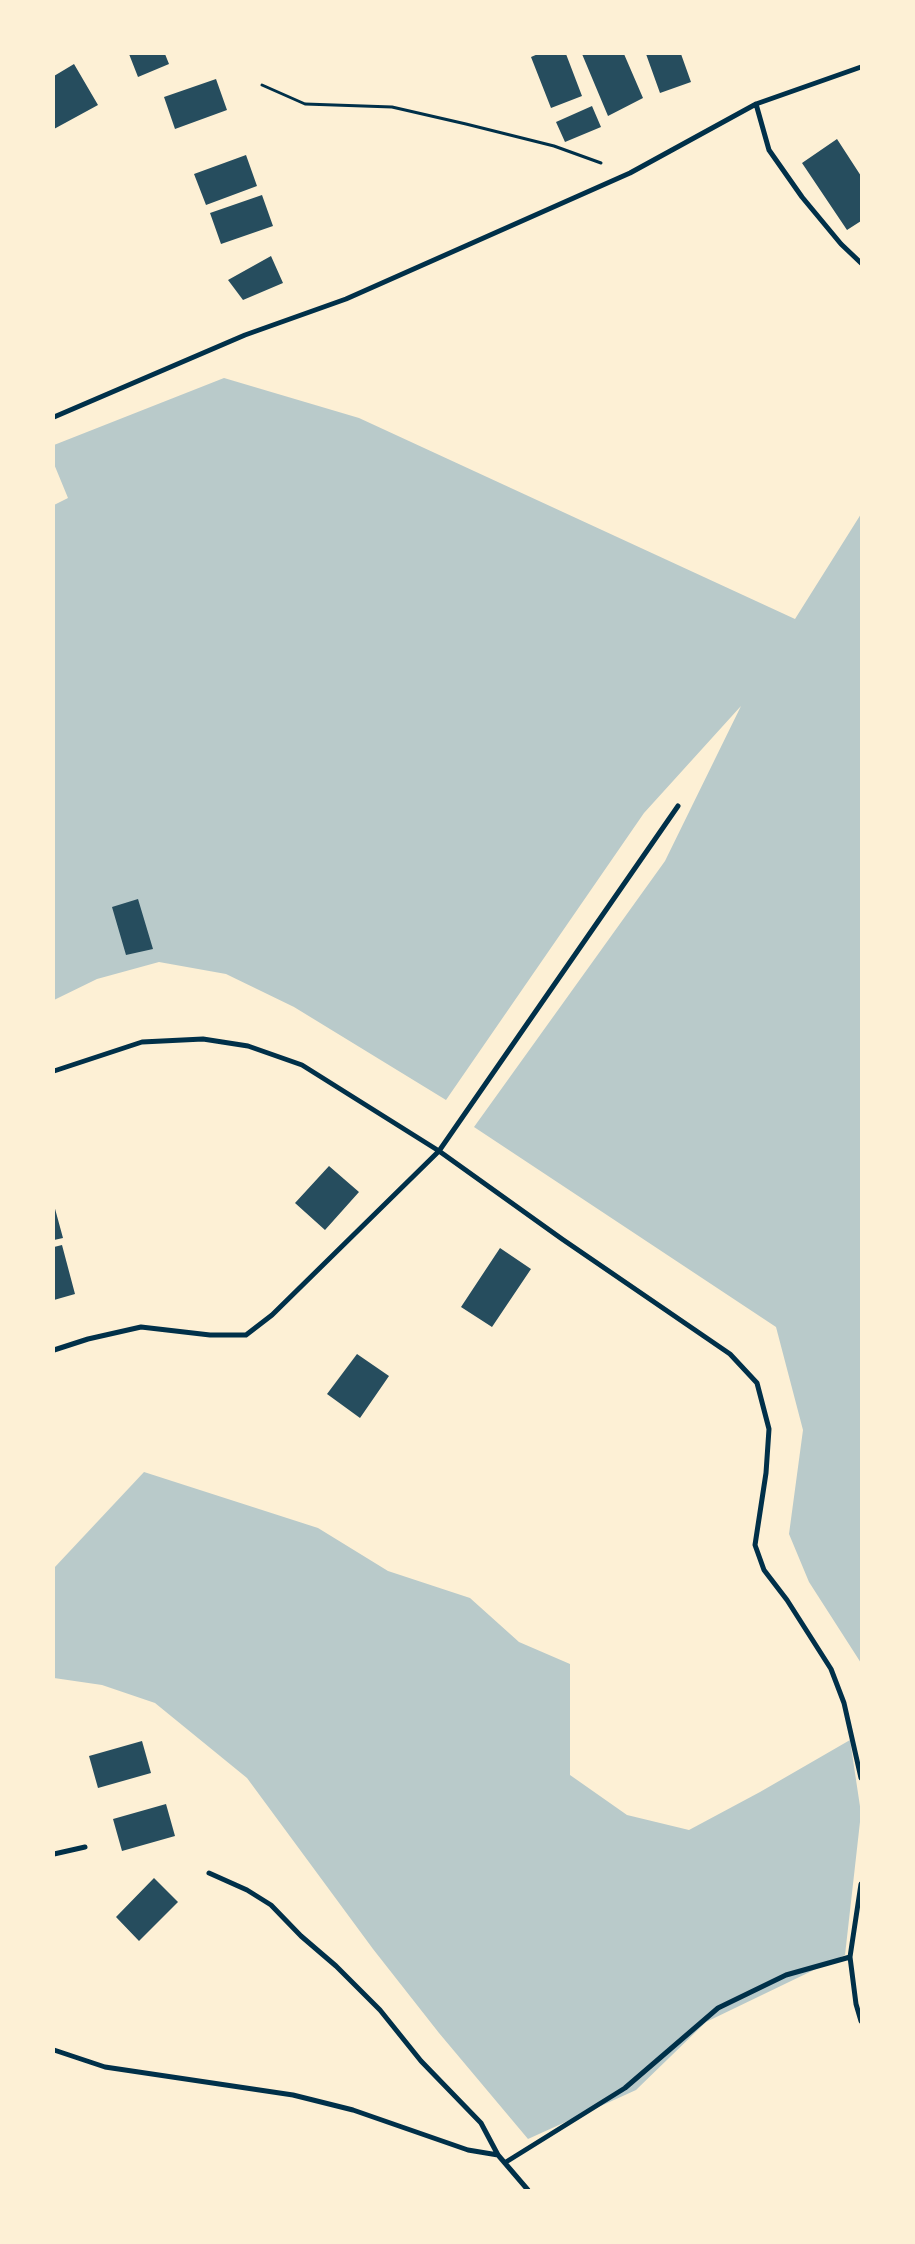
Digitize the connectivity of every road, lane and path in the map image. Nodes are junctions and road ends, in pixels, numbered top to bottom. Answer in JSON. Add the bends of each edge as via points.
{"nodes":[{"id":1,"x":861,"y":67,"type":"edge"},
{"id":2,"x":262,"y":85,"type":"dead end"},
{"id":3,"x":756,"y":104,"type":"junction"},
{"id":4,"x":630,"y":173,"type":"junction"},
{"id":5,"x":861,"y":263,"type":"edge"},
{"id":6,"x":54,"y":417,"type":"edge"},
{"id":7,"x":678,"y":806,"type":"dead end"},
{"id":8,"x":54,"y":1071,"type":"edge"},
{"id":9,"x":439,"y":1151,"type":"junction"},
{"id":10,"x":54,"y":1350,"type":"edge"},
{"id":11,"x":861,"y":1778,"type":"edge"},
{"id":12,"x":85,"y":1847,"type":"dead end"},
{"id":13,"x":54,"y":1854,"type":"edge"},
{"id":14,"x":209,"y":1873,"type":"dead end"},
{"id":15,"x":861,"y":1884,"type":"edge"},
{"id":16,"x":850,"y":1957,"type":"junction"},
{"id":17,"x":861,"y":2021,"type":"edge"},
{"id":18,"x":54,"y":2050,"type":"edge"},
{"id":19,"x":498,"y":2155,"type":"junction"},
{"id":20,"x":506,"y":2162,"type":"junction"},
{"id":21,"x":528,"y":2190,"type":"edge"}],
"edges":[{"from":1,"to":3,"type":"street"},
{"from":2,"to":4,"type":"path","via":[[305,104],[392,106],[554,146]]},
{"from":3,"to":4,"type":"street"},
{"from":3,"to":5,"type":"street","via":[[769,150],[808,204]]},
{"from":4,"to":6,"type":"street","via":[[346,300],[245,335]]},
{"from":7,"to":9,"type":"street"},
{"from":8,"to":9,"type":"street","via":[[142,1042],[203,1039],[248,1046],[302,1065]]},
{"from":9,"to":10,"type":"street","via":[[272,1316],[246,1334],[210,1335],[141,1327]]},
{"from":9,"to":11,"type":"street","via":[[730,1354],[757,1383],[769,1429],[756,1545],[764,1570],[831,1669],[844,1703]]},
{"from":12,"to":13,"type":"street"},
{"from":14,"to":19,"type":"street","via":[[247,1890],[271,1906],[336,1966],[380,2010],[421,2062],[481,2123]]},
{"from":15,"to":16,"type":"street"},
{"from":16,"to":17,"type":"street"},
{"from":16,"to":20,"type":"street","via":[[786,1975],[718,2008],[625,2088]]},
{"from":18,"to":19,"type":"street","via":[[105,2067],[293,2095],[353,2110],[468,2150]]},
{"from":19,"to":20,"type":"street"},
{"from":20,"to":21,"type":"street"}]}
